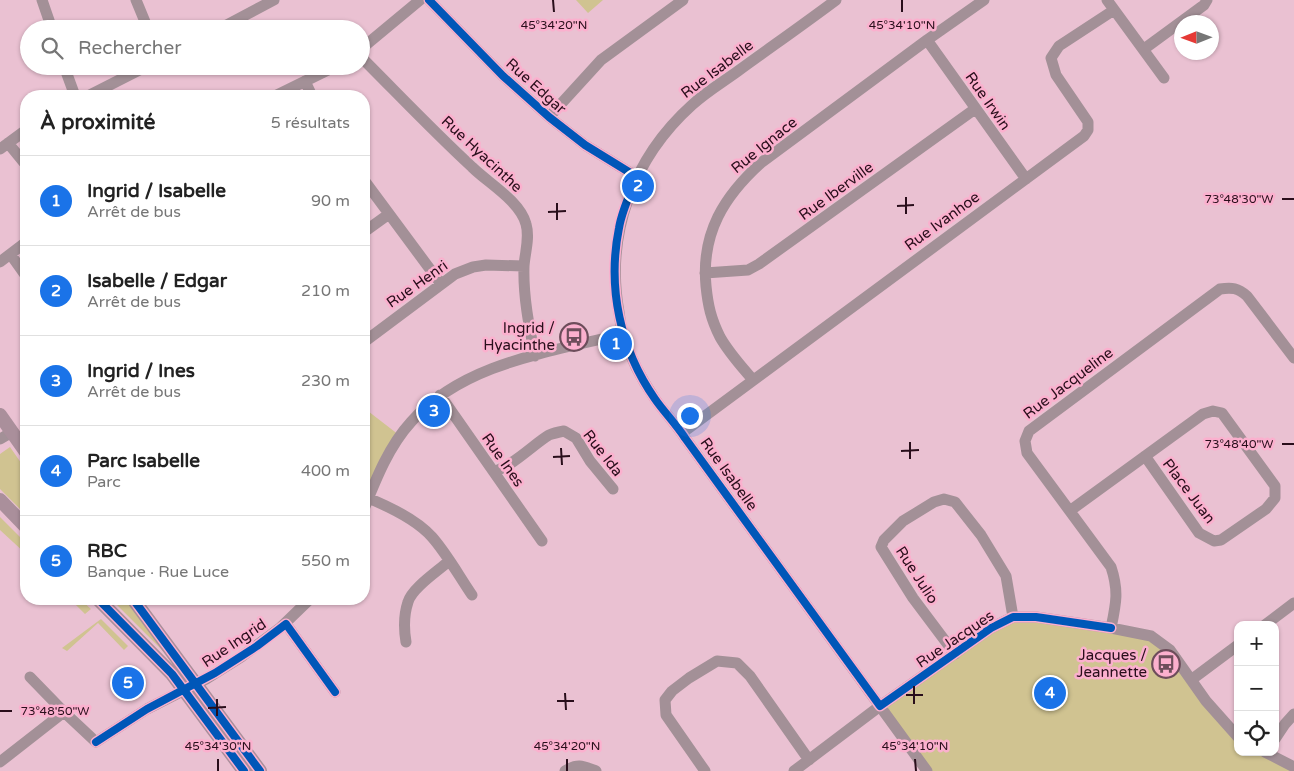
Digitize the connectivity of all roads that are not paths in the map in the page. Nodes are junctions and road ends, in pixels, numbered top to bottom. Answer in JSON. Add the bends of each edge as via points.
{"nodes":[{"id":1,"x":42,"y":0,"type":"edge"},
{"id":2,"x":136,"y":0,"type":"edge"},
{"id":3,"x":274,"y":0,"type":"edge"},
{"id":4,"x":420,"y":0,"type":"edge"},
{"id":5,"x":429,"y":0,"type":"edge"},
{"id":6,"x":683,"y":0,"type":"edge"},
{"id":7,"x":836,"y":0,"type":"edge"},
{"id":8,"x":984,"y":0,"type":"edge"},
{"id":9,"x":1107,"y":0,"type":"edge"},
{"id":10,"x":1207,"y":0,"type":"edge"},
{"id":11,"x":1114,"y":10,"type":"junction"},
{"id":12,"x":49,"y":20,"type":"edge"},
{"id":13,"x":144,"y":20,"type":"edge"},
{"id":14,"x":236,"y":20,"type":"edge"},
{"id":15,"x":927,"y":40,"type":"junction"},
{"id":16,"x":370,"y":42,"type":"edge"},
{"id":17,"x":1144,"y":49,"type":"junction"},
{"id":18,"x":370,"y":66,"type":"edge"},
{"id":19,"x":67,"y":75,"type":"edge"},
{"id":20,"x":129,"y":75,"type":"edge"},
{"id":21,"x":317,"y":75,"type":"edge"},
{"id":22,"x":1164,"y":78,"type":"dead end"},
{"id":23,"x":305,"y":81,"type":"junction"},
{"id":24,"x":73,"y":90,"type":"edge"},
{"id":25,"x":100,"y":90,"type":"edge"},
{"id":26,"x":287,"y":90,"type":"edge"},
{"id":27,"x":309,"y":90,"type":"edge"},
{"id":28,"x":975,"y":109,"type":"junction"},
{"id":29,"x":549,"y":117,"type":"junction"},
{"id":30,"x":20,"y":134,"type":"edge"},
{"id":31,"x":4,"y":146,"type":"edge"},
{"id":32,"x":20,"y":160,"type":"edge"},
{"id":33,"x":637,"y":177,"type":"junction"},
{"id":34,"x":1026,"y":179,"type":"junction"},
{"id":35,"x":370,"y":188,"type":"edge"},
{"id":36,"x":389,"y":214,"type":"junction"},
{"id":37,"x":370,"y":228,"type":"edge"},
{"id":38,"x":20,"y":247,"type":"edge"},
{"id":39,"x":10,"y":255,"type":"junction"},
{"id":40,"x":0,"y":262,"type":"edge"},
{"id":41,"x":524,"y":266,"type":"junction"},
{"id":42,"x":20,"y":268,"type":"edge"},
{"id":43,"x":705,"y":273,"type":"junction"},
{"id":44,"x":441,"y":284,"type":"junction"},
{"id":45,"x":623,"y":334,"type":"junction"},
{"id":46,"x":370,"y":337,"type":"edge"},
{"id":47,"x":535,"y":356,"type":"junction"},
{"id":48,"x":1294,"y":358,"type":"edge"},
{"id":49,"x":753,"y":380,"type":"junction"},
{"id":50,"x":440,"y":395,"type":"junction"},
{"id":51,"x":0,"y":415,"type":"edge"},
{"id":52,"x":682,"y":432,"type":"junction"},
{"id":53,"x":6,"y":435,"type":"edge"},
{"id":54,"x":20,"y":447,"type":"edge"},
{"id":55,"x":1145,"y":456,"type":"junction"},
{"id":56,"x":493,"y":472,"type":"junction"},
{"id":57,"x":613,"y":489,"type":"dead end"},
{"id":58,"x":370,"y":494,"type":"edge"},
{"id":59,"x":370,"y":499,"type":"edge"},
{"id":60,"x":0,"y":500,"type":"edge"},
{"id":61,"x":1071,"y":510,"type":"junction"},
{"id":62,"x":20,"y":521,"type":"edge"},
{"id":63,"x":542,"y":541,"type":"dead end"},
{"id":64,"x":449,"y":561,"type":"junction"},
{"id":65,"x":472,"y":595,"type":"dead end"},
{"id":66,"x":1294,"y":603,"type":"edge"},
{"id":67,"x":104,"y":605,"type":"edge"},
{"id":68,"x":138,"y":605,"type":"edge"},
{"id":69,"x":304,"y":605,"type":"edge"},
{"id":70,"x":1013,"y":617,"type":"junction"},
{"id":71,"x":1270,"y":621,"type":"edge"},
{"id":72,"x":286,"y":624,"type":"junction"},
{"id":73,"x":1112,"y":628,"type":"junction"},
{"id":74,"x":406,"y":642,"type":"dead end"},
{"id":75,"x":1234,"y":648,"type":"edge"},
{"id":76,"x":954,"y":654,"type":"junction"},
{"id":77,"x":30,"y":677,"type":"dead end"},
{"id":78,"x":1191,"y":680,"type":"junction"},
{"id":79,"x":190,"y":687,"type":"junction"},
{"id":80,"x":335,"y":692,"type":"dead end"},
{"id":81,"x":880,"y":706,"type":"junction"},
{"id":82,"x":64,"y":712,"type":"junction"},
{"id":83,"x":1294,"y":714,"type":"edge"},
{"id":84,"x":1234,"y":732,"type":"edge"},
{"id":85,"x":1279,"y":733,"type":"edge"},
{"id":86,"x":1273,"y":756,"type":"edge"},
{"id":87,"x":809,"y":760,"type":"junction"},
{"id":88,"x":0,"y":762,"type":"edge"},
{"id":89,"x":1294,"y":767,"type":"edge"},
{"id":90,"x":244,"y":771,"type":"edge"},
{"id":91,"x":260,"y":771,"type":"edge"},
{"id":92,"x":564,"y":771,"type":"edge"},
{"id":93,"x":596,"y":771,"type":"edge"},
{"id":94,"x":705,"y":771,"type":"edge"},
{"id":95,"x":794,"y":771,"type":"edge"},
{"id":96,"x":928,"y":771,"type":"edge"}],
"edges":[{"from":1,"to":12,"type":"street"},
{"from":2,"to":13,"type":"street"},
{"from":3,"to":14,"type":"street"},
{"from":4,"to":16,"type":"street"},
{"from":5,"to":29,"type":"street","name":"Rue Edgar","via":[[503,76]]},
{"from":6,"to":29,"type":"street","via":[[600,60]]},
{"from":7,"to":33,"type":"street","name":"Rue Isabelle","via":[[693,104],[652,151]]},
{"from":8,"to":15,"type":"street","name":"Rue Ignace"},
{"from":9,"to":11,"type":"street"},
{"from":10,"to":17,"type":"street"},
{"from":11,"to":17,"type":"street"},
{"from":11,"to":34,"type":"street","name":"Rue Ivanhoe","via":[[1059,46],[1051,58],[1056,75],[1088,122],[1088,130],[1079,141]]},
{"from":15,"to":28,"type":"street","name":"Rue Irwin"},
{"from":15,"to":43,"type":"street","name":"Rue Ignace","via":[[744,178],[731,194],[712,229]]},
{"from":17,"to":22,"type":"street"},
{"from":18,"to":41,"type":"street","name":"Rue Hyacinthe","via":[[522,214],[528,235]]},
{"from":19,"to":24,"type":"street"},
{"from":20,"to":25,"type":"street"},
{"from":21,"to":23,"type":"street"},
{"from":23,"to":26,"type":"street"},
{"from":23,"to":27,"type":"street"},
{"from":28,"to":34,"type":"street","name":"Rue Irwin"},
{"from":28,"to":43,"type":"street","name":"Rue Iberville","via":[[759,264],[748,270]]},
{"from":29,"to":33,"type":"street","name":"Rue Edgar","via":[[585,145]]},
{"from":30,"to":31,"type":"street"},
{"from":31,"to":32,"type":"street"},
{"from":33,"to":45,"type":"street","name":"Rue Isabelle","via":[[619,227],[616,252],[615,289]]},
{"from":34,"to":49,"type":"street","name":"Rue Ivanhoe"},
{"from":35,"to":36,"type":"street"},
{"from":36,"to":37,"type":"street"},
{"from":36,"to":44,"type":"street"},
{"from":38,"to":39,"type":"street"},
{"from":39,"to":40,"type":"street"},
{"from":39,"to":42,"type":"street"},
{"from":41,"to":44,"type":"street","name":"Rue Henri","via":[[474,267]]},
{"from":41,"to":47,"type":"street","name":"Rue Hyacinthe","via":[[527,314]]},
{"from":43,"to":49,"type":"street","name":"Rue Ignace","via":[[708,310],[721,339]]},
{"from":44,"to":46,"type":"street","name":"Rue Henri"},
{"from":45,"to":47,"type":"street"},
{"from":45,"to":52,"type":"street","name":"Rue Isabelle","via":[[654,399]]},
{"from":47,"to":50,"type":"street","via":[[487,370]]},
{"from":48,"to":61,"type":"street","name":"Rue Jacqueline","via":[[1239,289],[1220,289],[1203,300],[1029,431],[1025,441],[1027,453]]},
{"from":49,"to":52,"type":"street","name":"Rue Ivanhoe"},
{"from":50,"to":56,"type":"street","name":"Rue Ines"},
{"from":50,"to":58,"type":"street","via":[[410,422],[388,455]]},
{"from":51,"to":53,"type":"main road"},
{"from":52,"to":81,"type":"street","name":"Rue Isabelle"},
{"from":53,"to":54,"type":"main road"},
{"from":55,"to":55,"type":"street","name":"Place Juan","via":[[1199,533],[1214,541],[1221,540],[1266,509],[1275,498],[1275,486],[1222,413],[1203,414]]},
{"from":55,"to":61,"type":"street","name":"Place Juan"},
{"from":56,"to":57,"type":"street","name":"Rue Ida","via":[[498,472],[550,435],[564,431],[576,438]]},
{"from":56,"to":63,"type":"street","name":"Rue Ines"},
{"from":59,"to":64,"type":"street","via":[[414,522],[431,536]]},
{"from":60,"to":62,"type":"main road"},
{"from":61,"to":73,"type":"street","name":"Rue Jacqueline","via":[[1112,567],[1117,594]]},
{"from":64,"to":65,"type":"street"},
{"from":64,"to":74,"type":"street","via":[[417,589],[408,602],[404,630]]},
{"from":66,"to":71,"type":"street"},
{"from":67,"to":79,"type":"main road","via":[[164,666]]},
{"from":68,"to":79,"type":"main road"},
{"from":69,"to":72,"type":"street","name":"Rue Ingrid"},
{"from":70,"to":73,"type":"street","name":"Rue Jacques","via":[[1036,617]]},
{"from":70,"to":76,"type":"street","name":"Rue Jacques"},
{"from":70,"to":76,"type":"street","name":"Rue Julio","via":[[1006,576],[981,534],[955,502],[944,498],[903,521],[881,547]]},
{"from":72,"to":79,"type":"street","name":"Rue Ingrid","via":[[249,652]]},
{"from":72,"to":80,"type":"street"},
{"from":73,"to":78,"type":"street","name":"Rue Jacques","via":[[1151,636],[1170,650]]},
{"from":75,"to":78,"type":"street"},
{"from":76,"to":81,"type":"street","name":"Rue Jacques"},
{"from":77,"to":82,"type":"street"},
{"from":78,"to":84,"type":"street","name":"Rue Jacques"},
{"from":79,"to":82,"type":"street","name":"Rue Ingrid","via":[[142,712],[96,742]]},
{"from":79,"to":90,"type":"main road"},
{"from":79,"to":91,"type":"main road"},
{"from":81,"to":87,"type":"street","name":"Rue Jacques"},
{"from":81,"to":96,"type":"street","name":"Rue Isabelle"},
{"from":82,"to":88,"type":"street"},
{"from":83,"to":85,"type":"street"},
{"from":86,"to":89,"type":"street"},
{"from":87,"to":94,"type":"street","via":[[750,676],[737,663],[717,661],[689,678],[666,700],[666,715]]},
{"from":87,"to":95,"type":"street","name":"Rue Jacques"},
{"from":92,"to":93,"type":"street","via":[[581,765]]}]}
